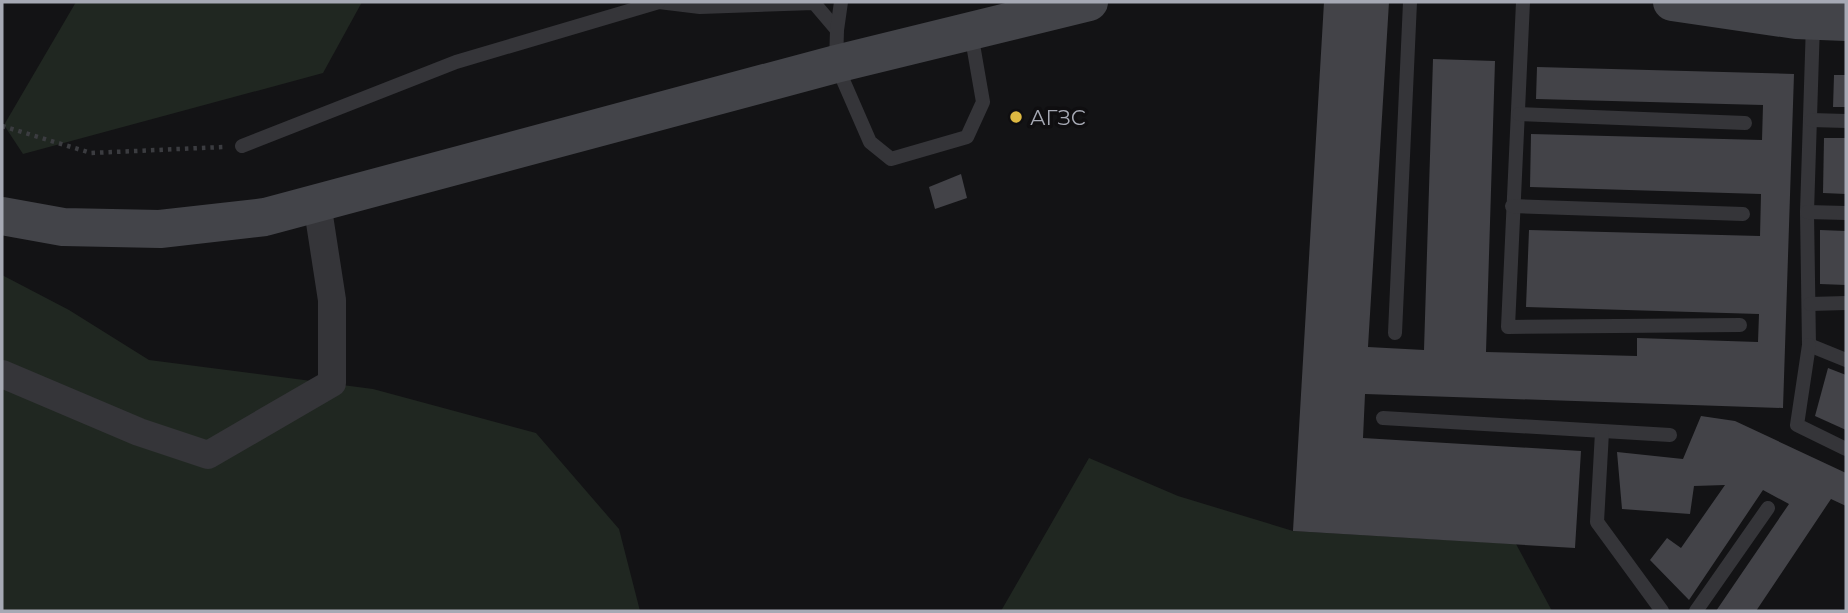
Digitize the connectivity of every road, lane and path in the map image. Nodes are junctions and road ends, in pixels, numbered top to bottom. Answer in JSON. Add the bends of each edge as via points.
{"nodes":[{"id":1,"x":659,"y":2,"type":"edge"},
{"id":2,"x":841,"y":2,"type":"edge"},
{"id":3,"x":1089,"y":2,"type":"edge"},
{"id":4,"x":1409,"y":2,"type":"edge"},
{"id":5,"x":1523,"y":2,"type":"edge"},
{"id":6,"x":1672,"y":2,"type":"edge"},
{"id":7,"x":1813,"y":16,"type":"edge"},
{"id":8,"x":971,"y":31,"type":"junction"},
{"id":9,"x":836,"y":47,"type":"junction"},
{"id":10,"x":1519,"y":114,"type":"junction"},
{"id":11,"x":1811,"y":120,"type":"junction"},
{"id":12,"x":1846,"y":121,"type":"edge"},
{"id":13,"x":1745,"y":123,"type":"dead end"},
{"id":14,"x":2,"y":126,"type":"edge"},
{"id":15,"x":242,"y":146,"type":"joint"},
{"id":16,"x":317,"y":203,"type":"junction"},
{"id":17,"x":1513,"y":206,"type":"junction"},
{"id":18,"x":1807,"y":212,"type":"junction"},
{"id":19,"x":1846,"y":213,"type":"edge"},
{"id":20,"x":1743,"y":214,"type":"dead end"},
{"id":21,"x":2,"y":216,"type":"edge"},
{"id":22,"x":1846,"y":303,"type":"edge"},
{"id":23,"x":1810,"y":304,"type":"junction"},
{"id":24,"x":1740,"y":325,"type":"dead end"},
{"id":25,"x":1395,"y":333,"type":"dead end"},
{"id":26,"x":1809,"y":345,"type":"junction"},
{"id":27,"x":1846,"y":360,"type":"edge"},
{"id":28,"x":2,"y":374,"type":"edge"},
{"id":29,"x":1383,"y":418,"type":"dead end"},
{"id":30,"x":1602,"y":432,"type":"junction"},
{"id":31,"x":1670,"y":435,"type":"dead end"},
{"id":32,"x":1846,"y":449,"type":"edge"},
{"id":33,"x":1768,"y":508,"type":"dead end"},
{"id":34,"x":1662,"y":611,"type":"edge"},
{"id":35,"x":1696,"y":611,"type":"edge"}],
"edges":[{"from":1,"to":9,"type":"lane","via":[[700,7],[814,3]]},
{"from":1,"to":15,"type":"lane","via":[[456,62]]},
{"from":2,"to":9,"type":"lane"},
{"from":3,"to":8,"type":"street"},
{"from":4,"to":25,"type":"lane"},
{"from":5,"to":10,"type":"lane"},
{"from":6,"to":7,"type":"street"},
{"from":7,"to":11,"type":"lane"},
{"from":8,"to":9,"type":"street"},
{"from":8,"to":9,"type":"lane","via":[[983,102],[967,137],[891,159],[870,142]]},
{"from":9,"to":16,"type":"street"},
{"from":10,"to":13,"type":"lane"},
{"from":10,"to":17,"type":"lane"},
{"from":11,"to":12,"type":"lane"},
{"from":11,"to":18,"type":"lane"},
{"from":14,"to":15,"type":"path","via":[[91,153]]},
{"from":16,"to":21,"type":"street","via":[[265,217],[160,229],[63,227]]},
{"from":16,"to":28,"type":"street","via":[[332,300],[332,383],[208,455],[139,432]]},
{"from":17,"to":20,"type":"lane"},
{"from":17,"to":24,"type":"lane","via":[[1508,327]]},
{"from":18,"to":19,"type":"lane"},
{"from":18,"to":23,"type":"lane"},
{"from":22,"to":23,"type":"lane"},
{"from":23,"to":26,"type":"lane"},
{"from":26,"to":27,"type":"lane"},
{"from":26,"to":32,"type":"lane","via":[[1797,425]]},
{"from":29,"to":30,"type":"lane"},
{"from":30,"to":31,"type":"lane"},
{"from":30,"to":34,"type":"lane","via":[[1597,522]]},
{"from":33,"to":35,"type":"lane"}]}
